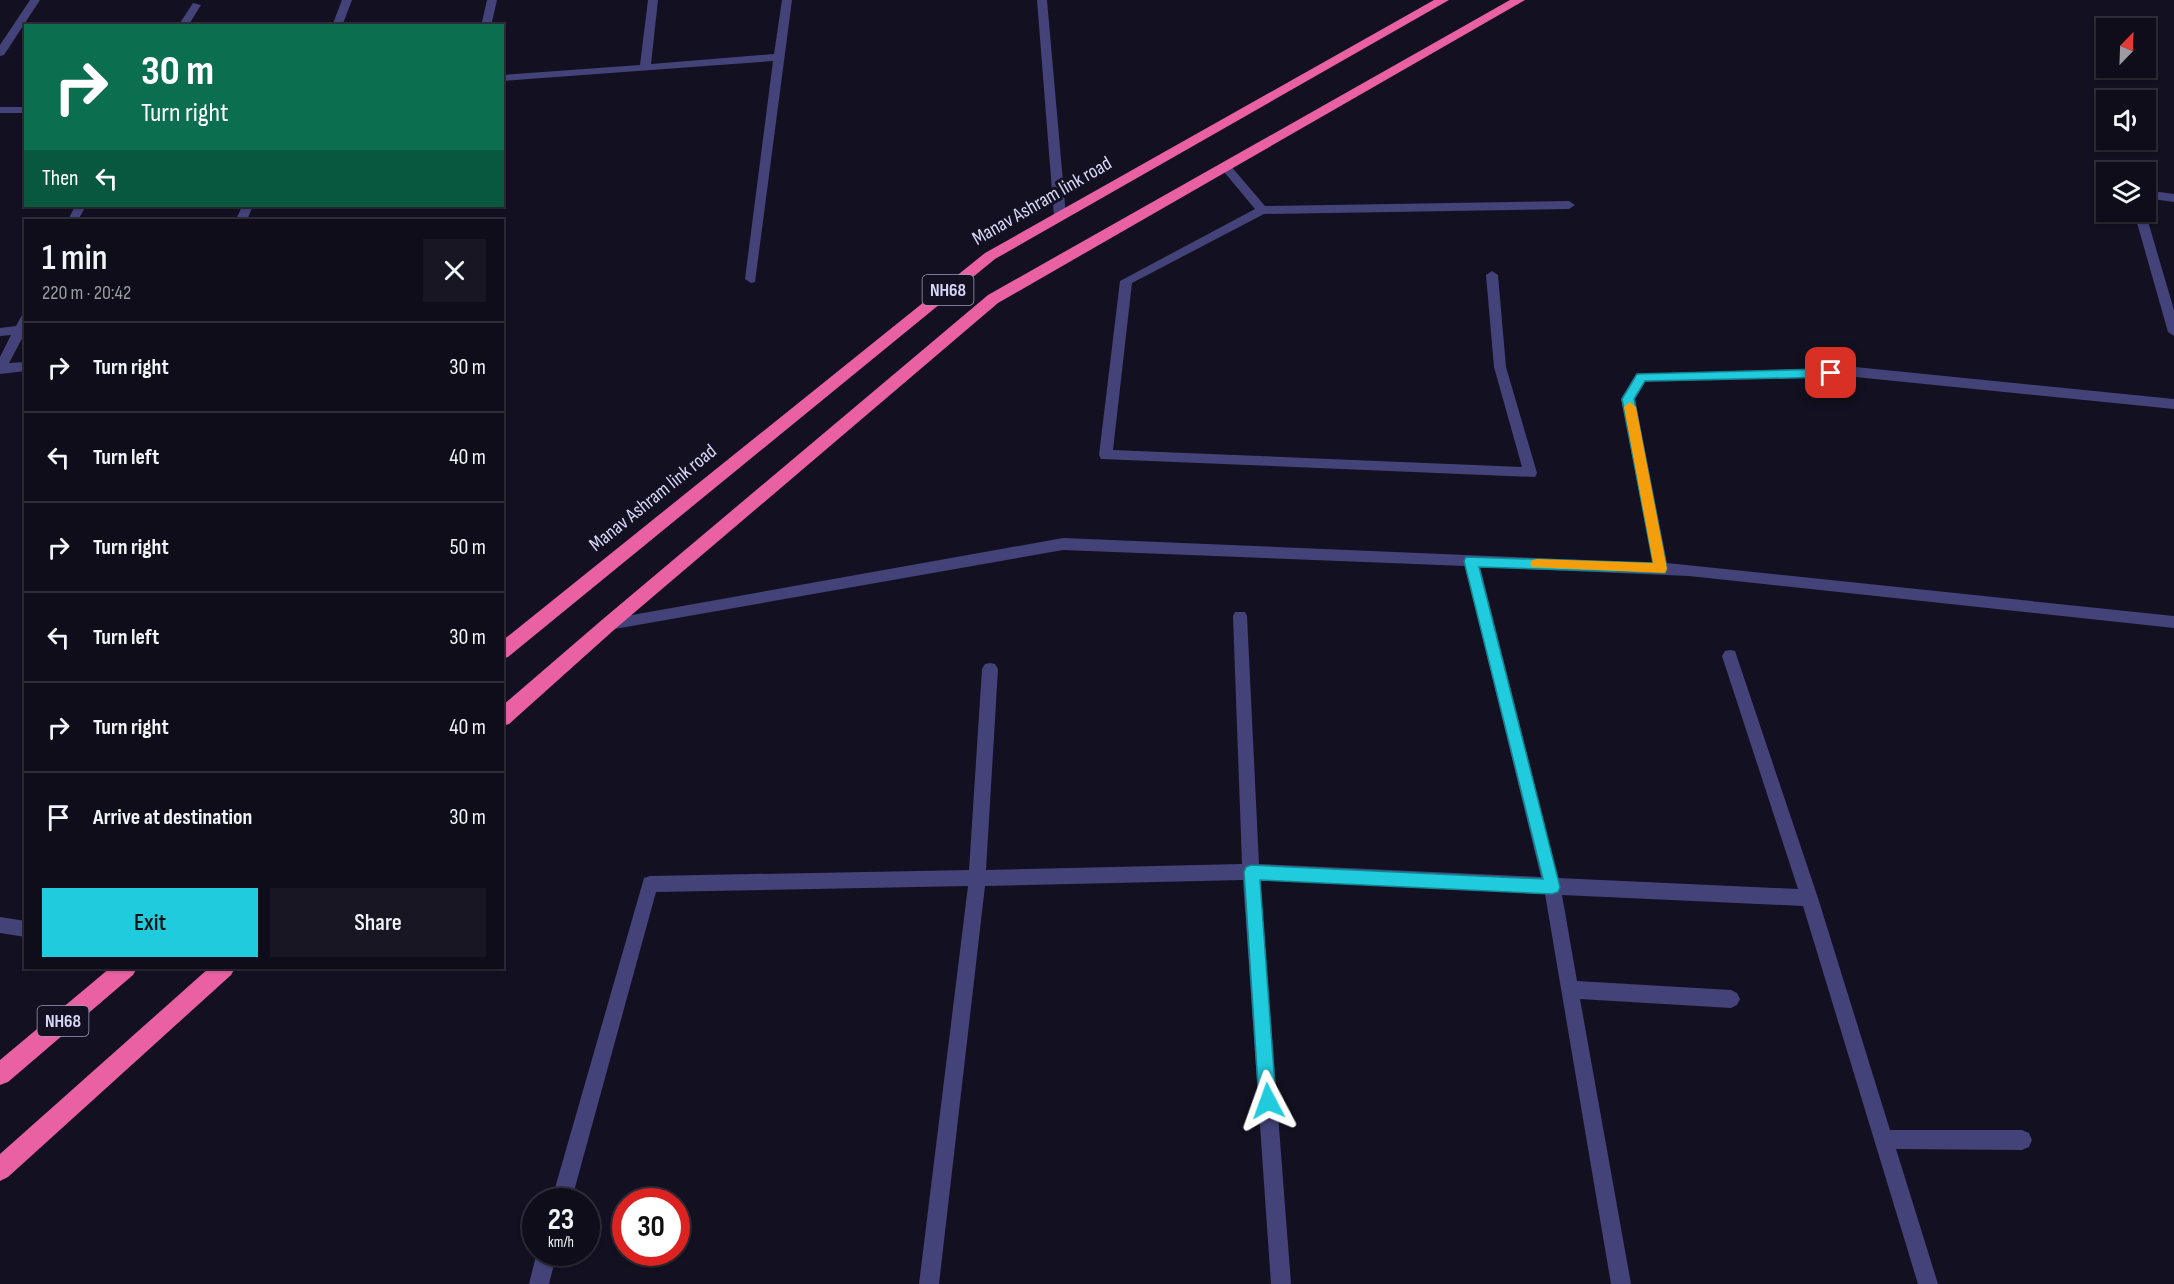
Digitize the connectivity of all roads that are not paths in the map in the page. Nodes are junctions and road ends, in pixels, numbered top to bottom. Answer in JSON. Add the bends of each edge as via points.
{"nodes":[{"id":1,"x":35,"y":0,"type":"edge"},
{"id":2,"x":347,"y":0,"type":"edge"},
{"id":3,"x":492,"y":0,"type":"edge"},
{"id":4,"x":652,"y":0,"type":"edge"},
{"id":5,"x":787,"y":0,"type":"edge"},
{"id":6,"x":1042,"y":0,"type":"edge"},
{"id":7,"x":1443,"y":0,"type":"edge"},
{"id":8,"x":1519,"y":0,"type":"edge"},
{"id":9,"x":196,"y":5,"type":"dead end"},
{"id":10,"x":184,"y":24,"type":"edge"},
{"id":11,"x":338,"y":24,"type":"edge"},
{"id":12,"x":486,"y":24,"type":"edge"},
{"id":13,"x":0,"y":53,"type":"edge"},
{"id":14,"x":779,"y":57,"type":"junction"},
{"id":15,"x":645,"y":68,"type":"junction"},
{"id":16,"x":504,"y":78,"type":"edge"},
{"id":17,"x":0,"y":110,"type":"edge"},
{"id":18,"x":24,"y":110,"type":"edge"},
{"id":19,"x":1226,"y":167,"type":"junction"},
{"id":20,"x":2156,"y":196,"type":"edge"},
{"id":21,"x":2174,"y":198,"type":"edge"},
{"id":22,"x":1569,"y":205,"type":"dead end"},
{"id":23,"x":1262,"y":210,"type":"junction"},
{"id":24,"x":1060,"y":216,"type":"junction"},
{"id":25,"x":2143,"y":222,"type":"edge"},
{"id":26,"x":1492,"y":275,"type":"dead end"},
{"id":27,"x":751,"y":279,"type":"dead end"},
{"id":28,"x":23,"y":324,"type":"edge"},
{"id":29,"x":0,"y":332,"type":"edge"},
{"id":30,"x":2174,"y":332,"type":"edge"},
{"id":31,"x":24,"y":366,"type":"edge"},
{"id":32,"x":0,"y":368,"type":"edge"},
{"id":33,"x":2174,"y":404,"type":"edge"},
{"id":34,"x":1471,"y":561,"type":"junction"},
{"id":35,"x":1660,"y":569,"type":"junction"},
{"id":36,"x":1240,"y":616,"type":"dead end"},
{"id":37,"x":2174,"y":622,"type":"edge"},
{"id":38,"x":609,"y":624,"type":"junction"},
{"id":39,"x":504,"y":650,"type":"edge"},
{"id":40,"x":1730,"y":656,"type":"dead end"},
{"id":41,"x":990,"y":669,"type":"dead end"},
{"id":42,"x":504,"y":716,"type":"edge"},
{"id":43,"x":1251,"y":872,"type":"junction"},
{"id":44,"x":977,"y":878,"type":"junction"},
{"id":45,"x":1552,"y":887,"type":"junction"},
{"id":46,"x":1809,"y":898,"type":"junction"},
{"id":47,"x":0,"y":925,"type":"edge"},
{"id":48,"x":24,"y":929,"type":"edge"},
{"id":49,"x":125,"y":969,"type":"edge"},
{"id":50,"x":223,"y":969,"type":"edge"},
{"id":51,"x":1570,"y":989,"type":"junction"},
{"id":52,"x":1731,"y":999,"type":"dead end"},
{"id":53,"x":0,"y":1074,"type":"edge"},
{"id":54,"x":1883,"y":1139,"type":"junction"},
{"id":55,"x":2022,"y":1140,"type":"dead end"},
{"id":56,"x":0,"y":1168,"type":"edge"},
{"id":57,"x":565,"y":1188,"type":"edge"},
{"id":58,"x":543,"y":1266,"type":"edge"},
{"id":59,"x":538,"y":1284,"type":"edge"},
{"id":60,"x":929,"y":1284,"type":"edge"},
{"id":61,"x":1281,"y":1284,"type":"edge"},
{"id":62,"x":1621,"y":1284,"type":"edge"},
{"id":63,"x":1928,"y":1284,"type":"edge"}],
"edges":[{"from":1,"to":13,"type":"street"},
{"from":2,"to":11,"type":"street"},
{"from":3,"to":12,"type":"street"},
{"from":4,"to":15,"type":"street"},
{"from":5,"to":14,"type":"street"},
{"from":6,"to":24,"type":"street"},
{"from":7,"to":24,"type":"highway","name":"Manav Ashram link road","number":"NH68"},
{"from":8,"to":19,"type":"highway"},
{"from":9,"to":10,"type":"street"},
{"from":14,"to":15,"type":"street"},
{"from":14,"to":27,"type":"street"},
{"from":15,"to":16,"type":"street"},
{"from":17,"to":18,"type":"street"},
{"from":19,"to":23,"type":"street"},
{"from":19,"to":38,"type":"highway","via":[[993,300]]},
{"from":20,"to":21,"type":"street"},
{"from":22,"to":23,"type":"street"},
{"from":23,"to":26,"type":"street","via":[[1126,281],[1106,455],[1530,474],[1500,367]]},
{"from":24,"to":39,"type":"highway","name":"Manav Ashram link road","number":"NH68","via":[[990,256]]},
{"from":25,"to":30,"type":"street"},
{"from":28,"to":29,"type":"street"},
{"from":28,"to":32,"type":"street"},
{"from":31,"to":32,"type":"street"},
{"from":33,"to":35,"type":"street","via":[[1855,372],[1641,377],[1628,399]]},
{"from":34,"to":35,"type":"street"},
{"from":34,"to":38,"type":"street","via":[[1063,544]]},
{"from":34,"to":45,"type":"street"},
{"from":35,"to":37,"type":"street"},
{"from":36,"to":43,"type":"street"},
{"from":38,"to":42,"type":"highway"},
{"from":40,"to":46,"type":"street"},
{"from":41,"to":44,"type":"street"},
{"from":43,"to":44,"type":"street"},
{"from":43,"to":45,"type":"street"},
{"from":43,"to":61,"type":"street"},
{"from":44,"to":57,"type":"street","via":[[650,884]]},
{"from":44,"to":60,"type":"street"},
{"from":45,"to":46,"type":"street"},
{"from":45,"to":51,"type":"street"},
{"from":46,"to":54,"type":"street"},
{"from":47,"to":48,"type":"street"},
{"from":49,"to":53,"type":"highway","number":"NH68"},
{"from":50,"to":56,"type":"highway"},
{"from":51,"to":52,"type":"street"},
{"from":51,"to":62,"type":"street"},
{"from":54,"to":55,"type":"street"},
{"from":54,"to":63,"type":"street"},
{"from":58,"to":59,"type":"street"}]}
